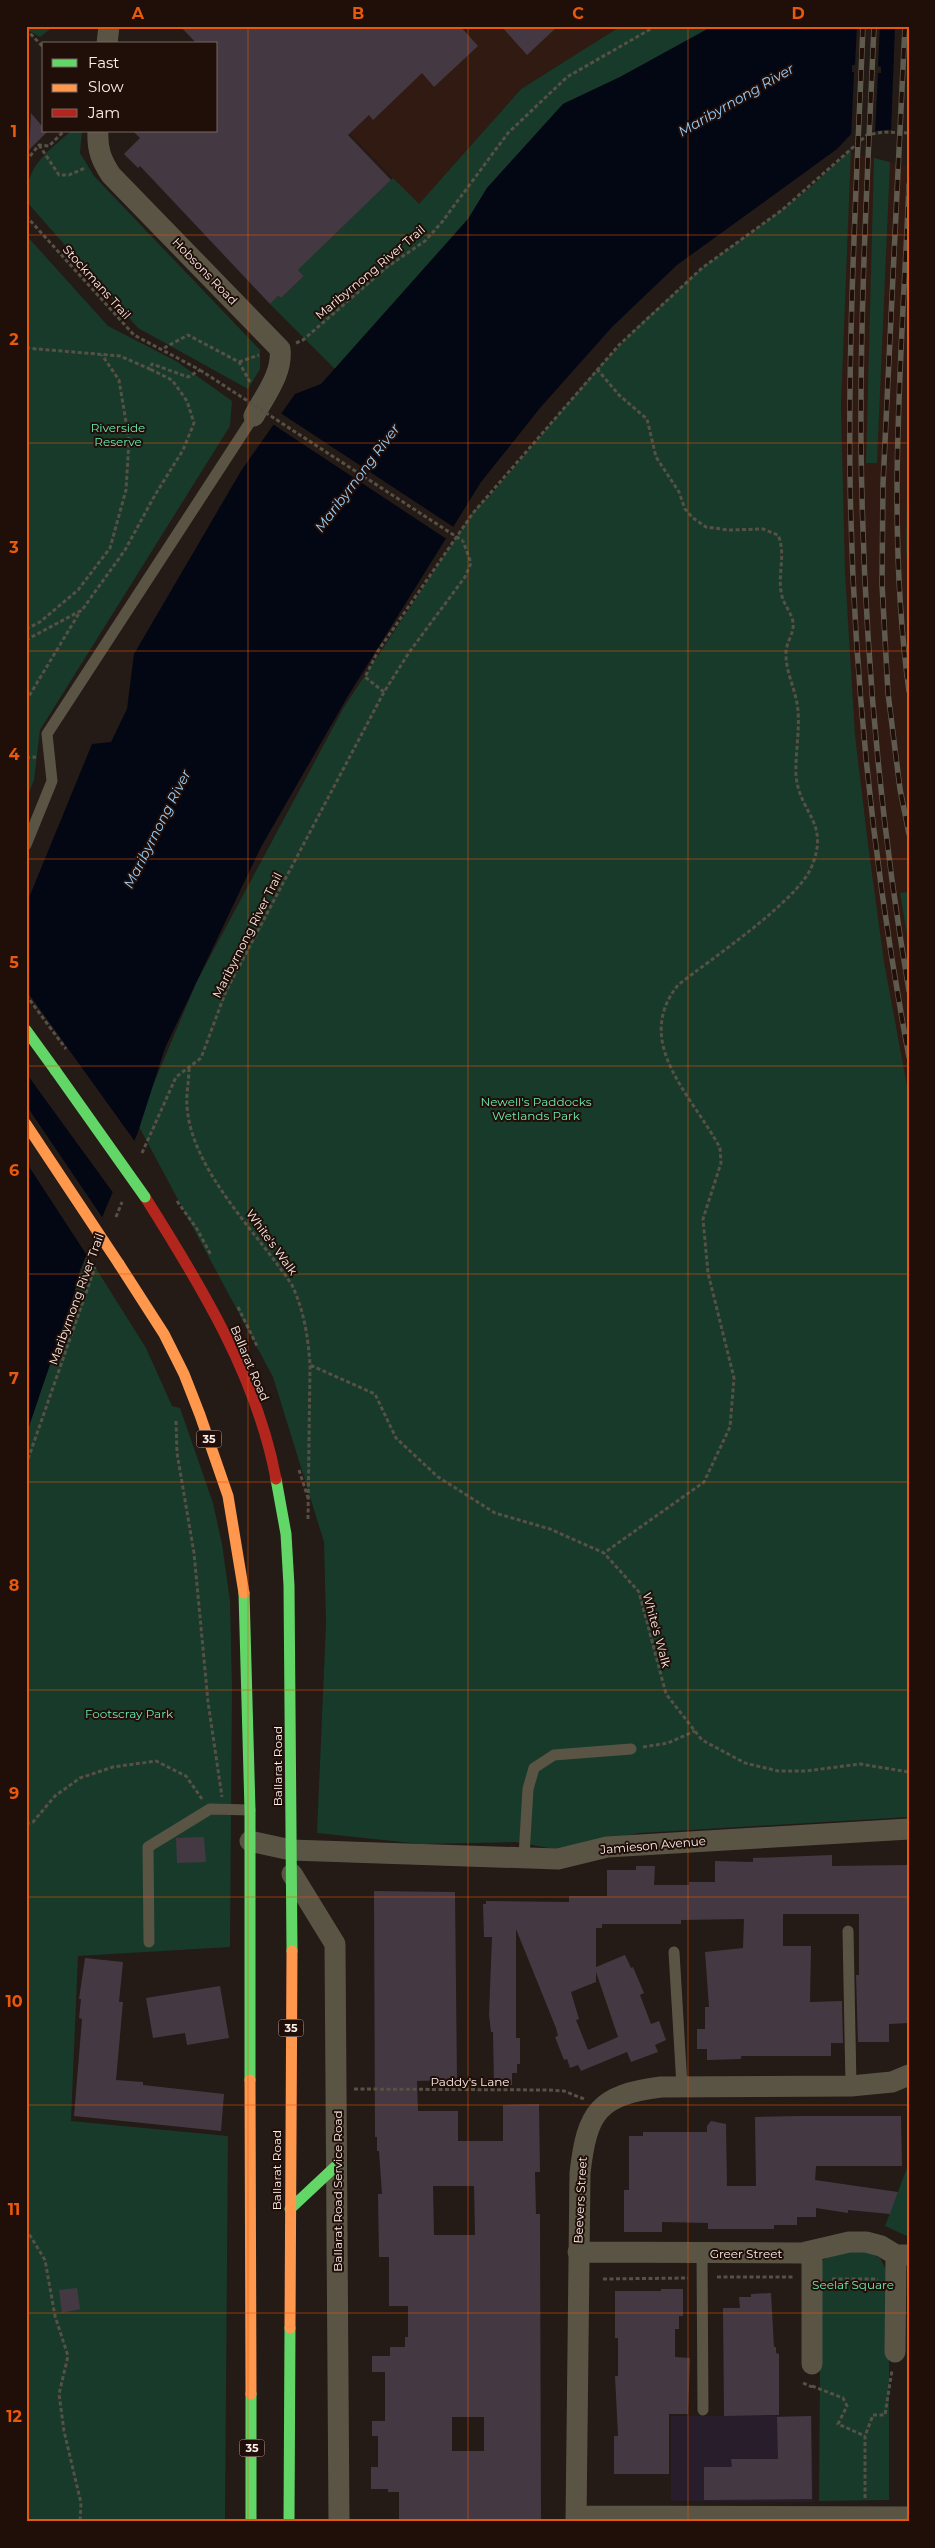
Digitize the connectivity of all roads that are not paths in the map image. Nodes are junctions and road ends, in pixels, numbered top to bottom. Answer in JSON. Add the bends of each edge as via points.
{"nodes":[{"id":1,"x":109,"y":26,"type":"edge"},
{"id":2,"x":107,"y":42,"type":"edge"},
{"id":3,"x":98,"y":132,"type":"edge"},
{"id":4,"x":254,"y":416,"type":"joint"},
{"id":5,"x":26,"y":846,"type":"edge"},
{"id":6,"x":26,"y":1030,"type":"edge"},
{"id":7,"x":26,"y":1124,"type":"edge"},
{"id":8,"x":631,"y":1749,"type":"road end"},
{"id":9,"x":250,"y":1810,"type":"junction"},
{"id":10,"x":909,"y":1829,"type":"edge"},
{"id":11,"x":250,"y":1841,"type":"junction"},
{"id":12,"x":291,"y":1850,"type":"junction"},
{"id":13,"x":524,"y":1856,"type":"junction"},
{"id":14,"x":292,"y":1874,"type":"junction"},
{"id":15,"x":848,"y":1931,"type":"dead end"},
{"id":16,"x":149,"y":1942,"type":"dead end"},
{"id":17,"x":674,"y":1952,"type":"dead end"},
{"id":18,"x":909,"y":2075,"type":"edge"},
{"id":19,"x":682,"y":2086,"type":"junction"},
{"id":20,"x":851,"y":2086,"type":"junction"},
{"id":21,"x":337,"y":2165,"type":"junction"},
{"id":22,"x":290,"y":2209,"type":"junction"},
{"id":23,"x":578,"y":2252,"type":"junction"},
{"id":24,"x":812,"y":2252,"type":"junction"},
{"id":25,"x":702,"y":2253,"type":"junction"},
{"id":26,"x":902,"y":2255,"type":"edge"},
{"id":27,"x":895,"y":2352,"type":"road end"},
{"id":28,"x":812,"y":2364,"type":"road end"},
{"id":29,"x":702,"y":2410,"type":"dead end"},
{"id":30,"x":909,"y":2517,"type":"edge"},
{"id":31,"x":576,"y":2519,"type":"edge"},
{"id":32,"x":857,"y":2519,"type":"edge"},
{"id":33,"x":251,"y":2522,"type":"edge"},
{"id":34,"x":289,"y":2522,"type":"edge"},
{"id":35,"x":338,"y":2522,"type":"edge"}],
"edges":[{"from":1,"to":2,"type":"street"},
{"from":3,"to":4,"type":"street","name":"Hobsons Road","via":[[101,160],[111,175],[280,349],[278,371]]},
{"from":4,"to":5,"type":"lane","via":[[47,734],[52,781]]},
{"from":6,"to":12,"type":"highway","name":"Ballarat Road","number":"35","bridge":true,"via":[[145,1197],[198,1281],[236,1361],[263,1430],[286,1534]]},
{"from":7,"to":9,"type":"highway","name":"Ballarat Road","number":"35","bridge":true,"via":[[145,1302],[184,1374],[228,1496],[244,1582]]},
{"from":8,"to":13,"type":"lane","via":[[554,1756],[534,1768],[528,1789]]},
{"from":9,"to":11,"type":"highway","name":"Ballarat Road","number":"35"},
{"from":9,"to":16,"type":"lane","via":[[210,1809],[148,1847]]},
{"from":10,"to":13,"type":"street","name":"Jamieson Avenue","via":[[607,1847],[558,1858]]},
{"from":11,"to":12,"type":"street","name":"Jamieson Avenue"},
{"from":11,"to":33,"type":"highway","name":"Ballarat Road","number":"35"},
{"from":12,"to":13,"type":"street","name":"Jamieson Avenue"},
{"from":12,"to":14,"type":"highway","name":"Ballarat Road","number":"35"},
{"from":14,"to":21,"type":"street","name":"Ballarat Road Service Road","via":[[335,1944]]},
{"from":14,"to":22,"type":"highway","name":"Ballarat Road","number":"35"},
{"from":15,"to":20,"type":"lane"},
{"from":17,"to":19,"type":"lane"},
{"from":18,"to":20,"type":"street","via":[[892,2082]]},
{"from":19,"to":20,"type":"street"},
{"from":19,"to":23,"type":"street","name":"Beevers Street","via":[[631,2091],[599,2109],[583,2146]]},
{"from":21,"to":22,"type":"highway"},
{"from":21,"to":35,"type":"street","name":"Ballarat Road Service Road"},
{"from":22,"to":34,"type":"highway","name":"Ballarat Road","number":"35"},
{"from":23,"to":25,"type":"street","name":"Greer Street"},
{"from":23,"to":31,"type":"street","name":"Beevers Street"},
{"from":24,"to":25,"type":"street","name":"Greer Street"},
{"from":24,"to":26,"type":"street","name":"Greer Street","via":[[849,2242],[866,2242]]},
{"from":24,"to":28,"type":"street"},
{"from":25,"to":29,"type":"lane"},
{"from":26,"to":27,"type":"street","via":[[896,2279]]},
{"from":30,"to":32,"type":"street"},
{"from":31,"to":32,"type":"street"}]}
